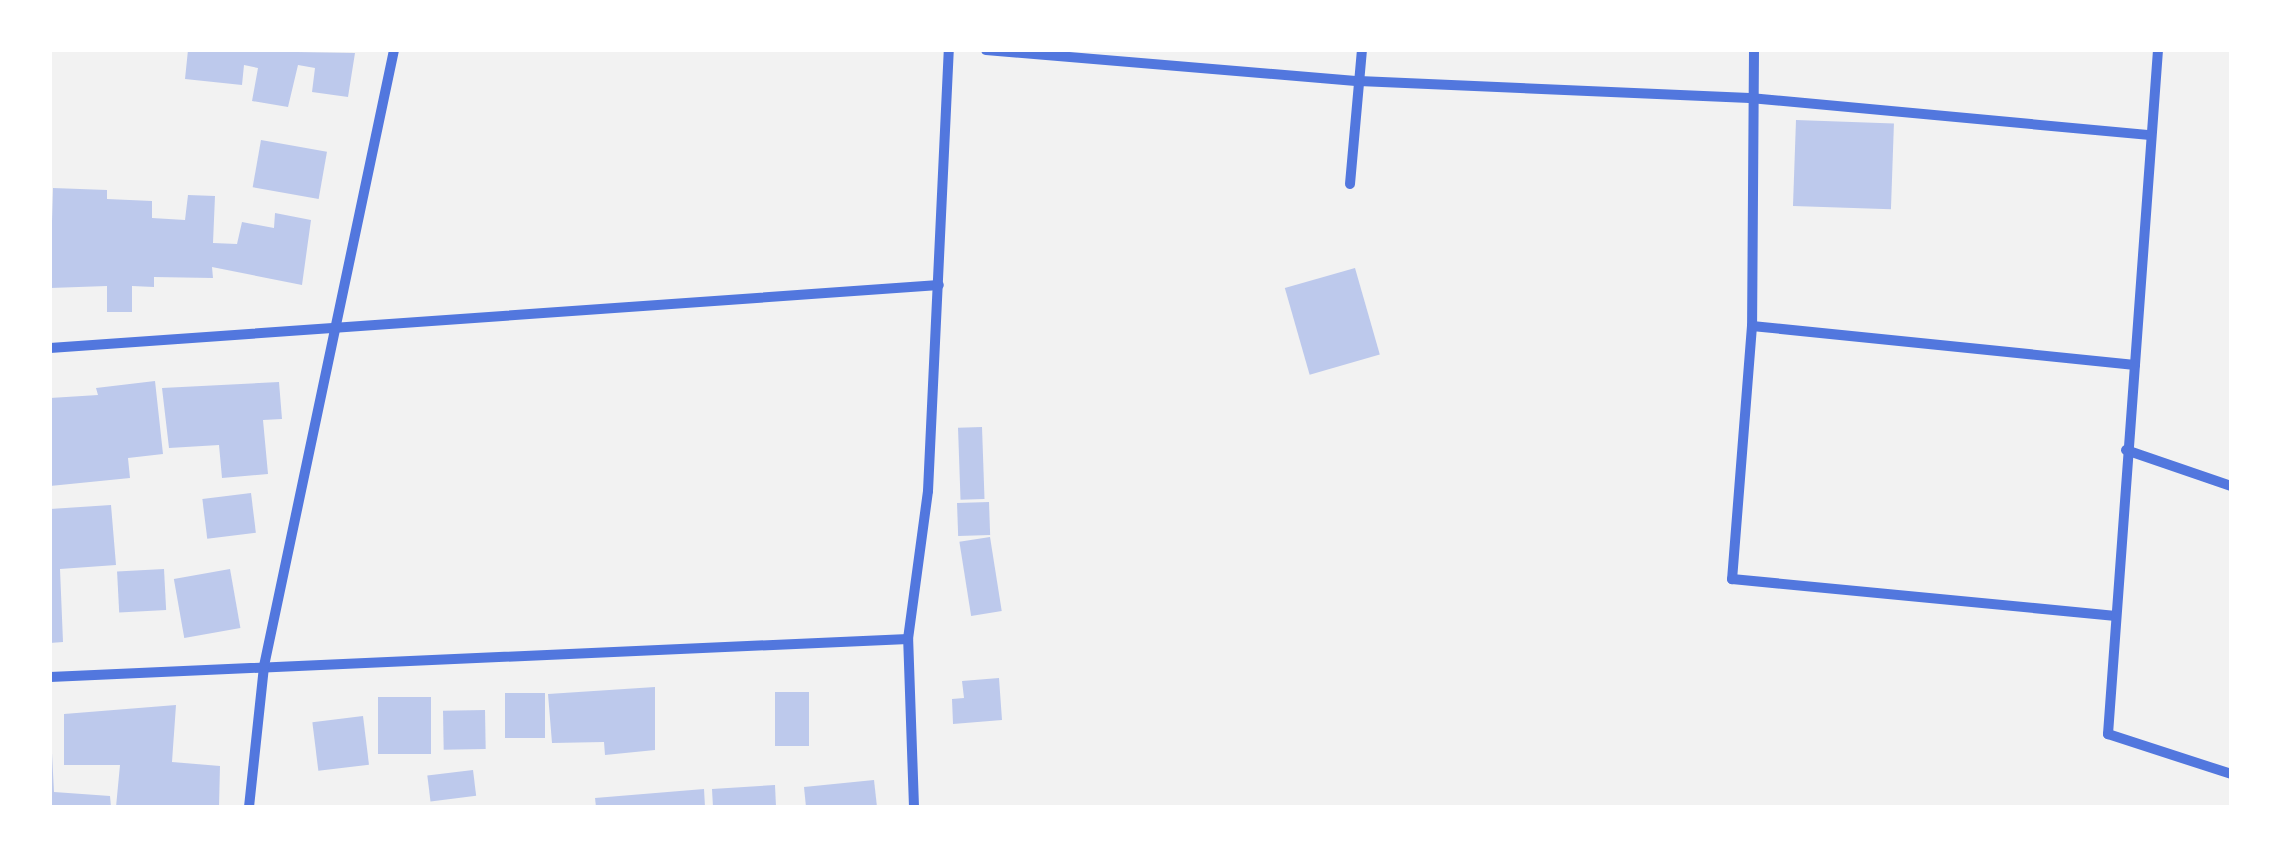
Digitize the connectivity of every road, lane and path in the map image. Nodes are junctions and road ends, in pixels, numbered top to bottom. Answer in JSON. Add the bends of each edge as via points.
{"nodes":[{"id":1,"x":394,"y":50,"type":"edge"},
{"id":2,"x":949,"y":50,"type":"edge"},
{"id":3,"x":986,"y":50,"type":"edge"},
{"id":4,"x":1362,"y":50,"type":"edge"},
{"id":5,"x":1754,"y":50,"type":"edge"},
{"id":6,"x":2158,"y":50,"type":"edge"},
{"id":7,"x":1359,"y":81,"type":"junction"},
{"id":8,"x":1750,"y":98,"type":"junction"},
{"id":9,"x":2150,"y":136,"type":"junction"},
{"id":10,"x":1350,"y":184,"type":"dead end"},
{"id":11,"x":940,"y":285,"type":"junction"},
{"id":12,"x":1752,"y":326,"type":"junction"},
{"id":13,"x":338,"y":327,"type":"junction"},
{"id":14,"x":50,"y":348,"type":"edge"},
{"id":15,"x":2134,"y":366,"type":"junction"},
{"id":16,"x":2126,"y":450,"type":"junction"},
{"id":17,"x":2231,"y":486,"type":"edge"},
{"id":18,"x":2114,"y":616,"type":"junction"},
{"id":19,"x":908,"y":638,"type":"junction"},
{"id":20,"x":264,"y":666,"type":"junction"},
{"id":21,"x":50,"y":677,"type":"edge"},
{"id":22,"x":2231,"y":774,"type":"edge"},
{"id":23,"x":249,"y":807,"type":"edge"},
{"id":24,"x":914,"y":807,"type":"edge"}],
"edges":[{"from":1,"to":13,"type":"street"},
{"from":2,"to":11,"type":"street"},
{"from":3,"to":7,"type":"street"},
{"from":4,"to":7,"type":"street"},
{"from":5,"to":8,"type":"street"},
{"from":6,"to":9,"type":"street"},
{"from":7,"to":8,"type":"street"},
{"from":7,"to":10,"type":"street"},
{"from":8,"to":9,"type":"street"},
{"from":8,"to":12,"type":"street"},
{"from":9,"to":15,"type":"street"},
{"from":11,"to":13,"type":"street"},
{"from":11,"to":19,"type":"street","via":[[928,491]]},
{"from":12,"to":15,"type":"street"},
{"from":12,"to":18,"type":"street","via":[[1732,579]]},
{"from":13,"to":14,"type":"street"},
{"from":13,"to":20,"type":"street"},
{"from":15,"to":16,"type":"street"},
{"from":16,"to":17,"type":"street"},
{"from":16,"to":18,"type":"street"},
{"from":18,"to":22,"type":"street","via":[[2108,734]]},
{"from":19,"to":20,"type":"street"},
{"from":19,"to":24,"type":"street"},
{"from":20,"to":21,"type":"street"},
{"from":20,"to":23,"type":"street"}]}
